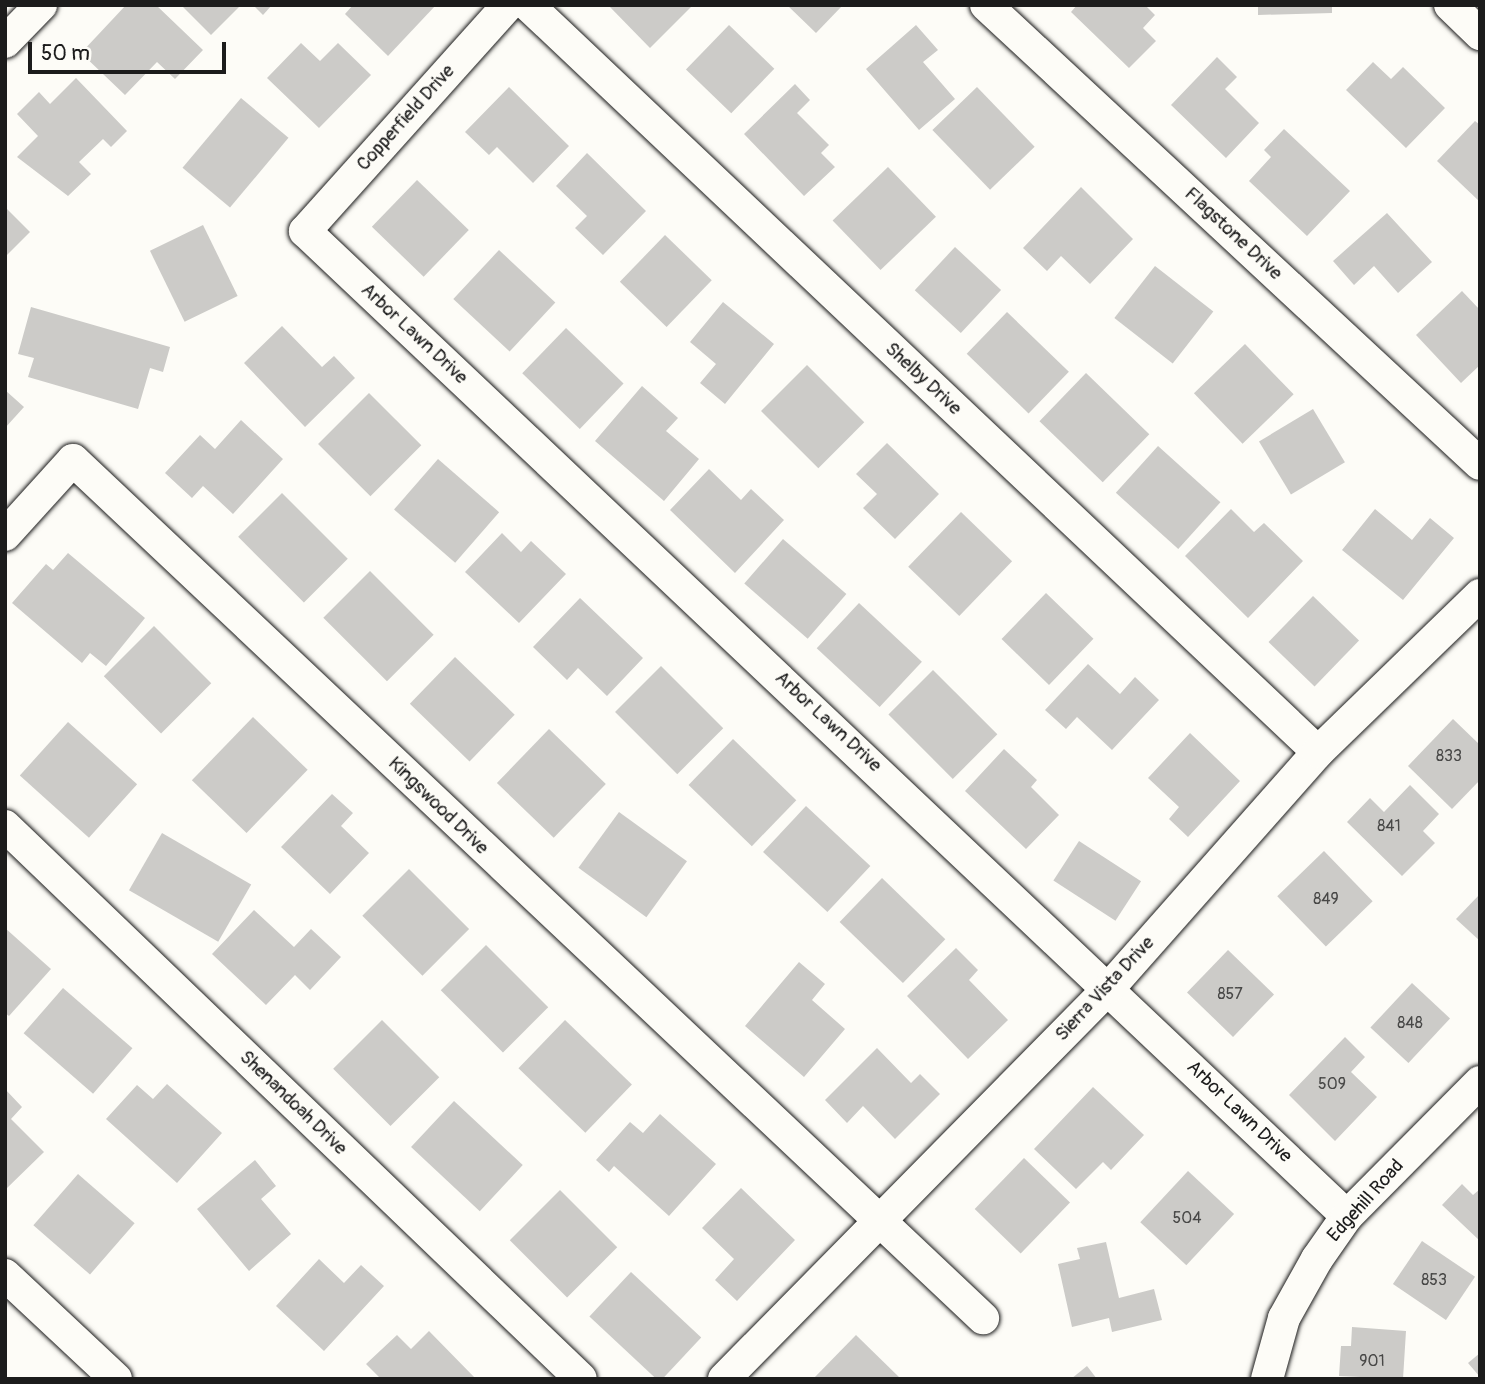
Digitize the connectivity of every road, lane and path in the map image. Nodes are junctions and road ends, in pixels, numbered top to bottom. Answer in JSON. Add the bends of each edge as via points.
{"nodes":[{"id":1,"x":41,"y":5,"type":"edge"},
{"id":2,"x":508,"y":5,"type":"edge"},
{"id":3,"x":528,"y":5,"type":"edge"},
{"id":4,"x":986,"y":5,"type":"edge"},
{"id":5,"x":1450,"y":5,"type":"edge"},
{"id":6,"x":1480,"y":34,"type":"edge"},
{"id":7,"x":5,"y":42,"type":"edge"},
{"id":8,"x":305,"y":232,"type":"joint"},
{"id":9,"x":1480,"y":464,"type":"edge"},
{"id":10,"x":5,"y":535,"type":"edge"},
{"id":11,"x":1480,"y":595,"type":"edge"},
{"id":12,"x":1318,"y":752,"type":"junction"},
{"id":13,"x":5,"y":826,"type":"edge"},
{"id":14,"x":1110,"y":987,"type":"junction"},
{"id":15,"x":1480,"y":1082,"type":"edge"},
{"id":16,"x":1348,"y":1216,"type":"junction"},
{"id":17,"x":876,"y":1223,"type":"junction"},
{"id":18,"x":5,"y":1276,"type":"edge"},
{"id":19,"x":983,"y":1318,"type":"dead end"},
{"id":20,"x":116,"y":1379,"type":"edge"},
{"id":21,"x":581,"y":1379,"type":"edge"},
{"id":22,"x":724,"y":1379,"type":"edge"},
{"id":23,"x":1267,"y":1379,"type":"edge"}],
"edges":[{"from":1,"to":7,"type":"street"},
{"from":2,"to":8,"type":"street","name":"Copperfield Drive"},
{"from":3,"to":12,"type":"street","name":"Shelby Drive"},
{"from":4,"to":9,"type":"street","name":"Flagstone Drive"},
{"from":5,"to":6,"type":"street"},
{"from":8,"to":14,"type":"street","name":"Arbor Lawn Drive"},
{"from":10,"to":17,"type":"street","name":"Kingswood Drive","via":[[74,460]]},
{"from":11,"to":12,"type":"street","name":"Sierra Vista Drive"},
{"from":12,"to":14,"type":"street","name":"Sierra Vista Drive"},
{"from":13,"to":21,"type":"street","name":"Shenandoah Drive"},
{"from":14,"to":16,"type":"street","name":"Arbor Lawn Drive"},
{"from":14,"to":17,"type":"street","name":"Sierra Vista Drive"},
{"from":15,"to":16,"type":"street","name":"Edgehill Road"},
{"from":16,"to":23,"type":"street","name":"Edgehill Road","via":[[1284,1318]]},
{"from":17,"to":19,"type":"street"},
{"from":17,"to":22,"type":"street","name":"Sierra Vista Drive"},
{"from":18,"to":20,"type":"street"}]}
